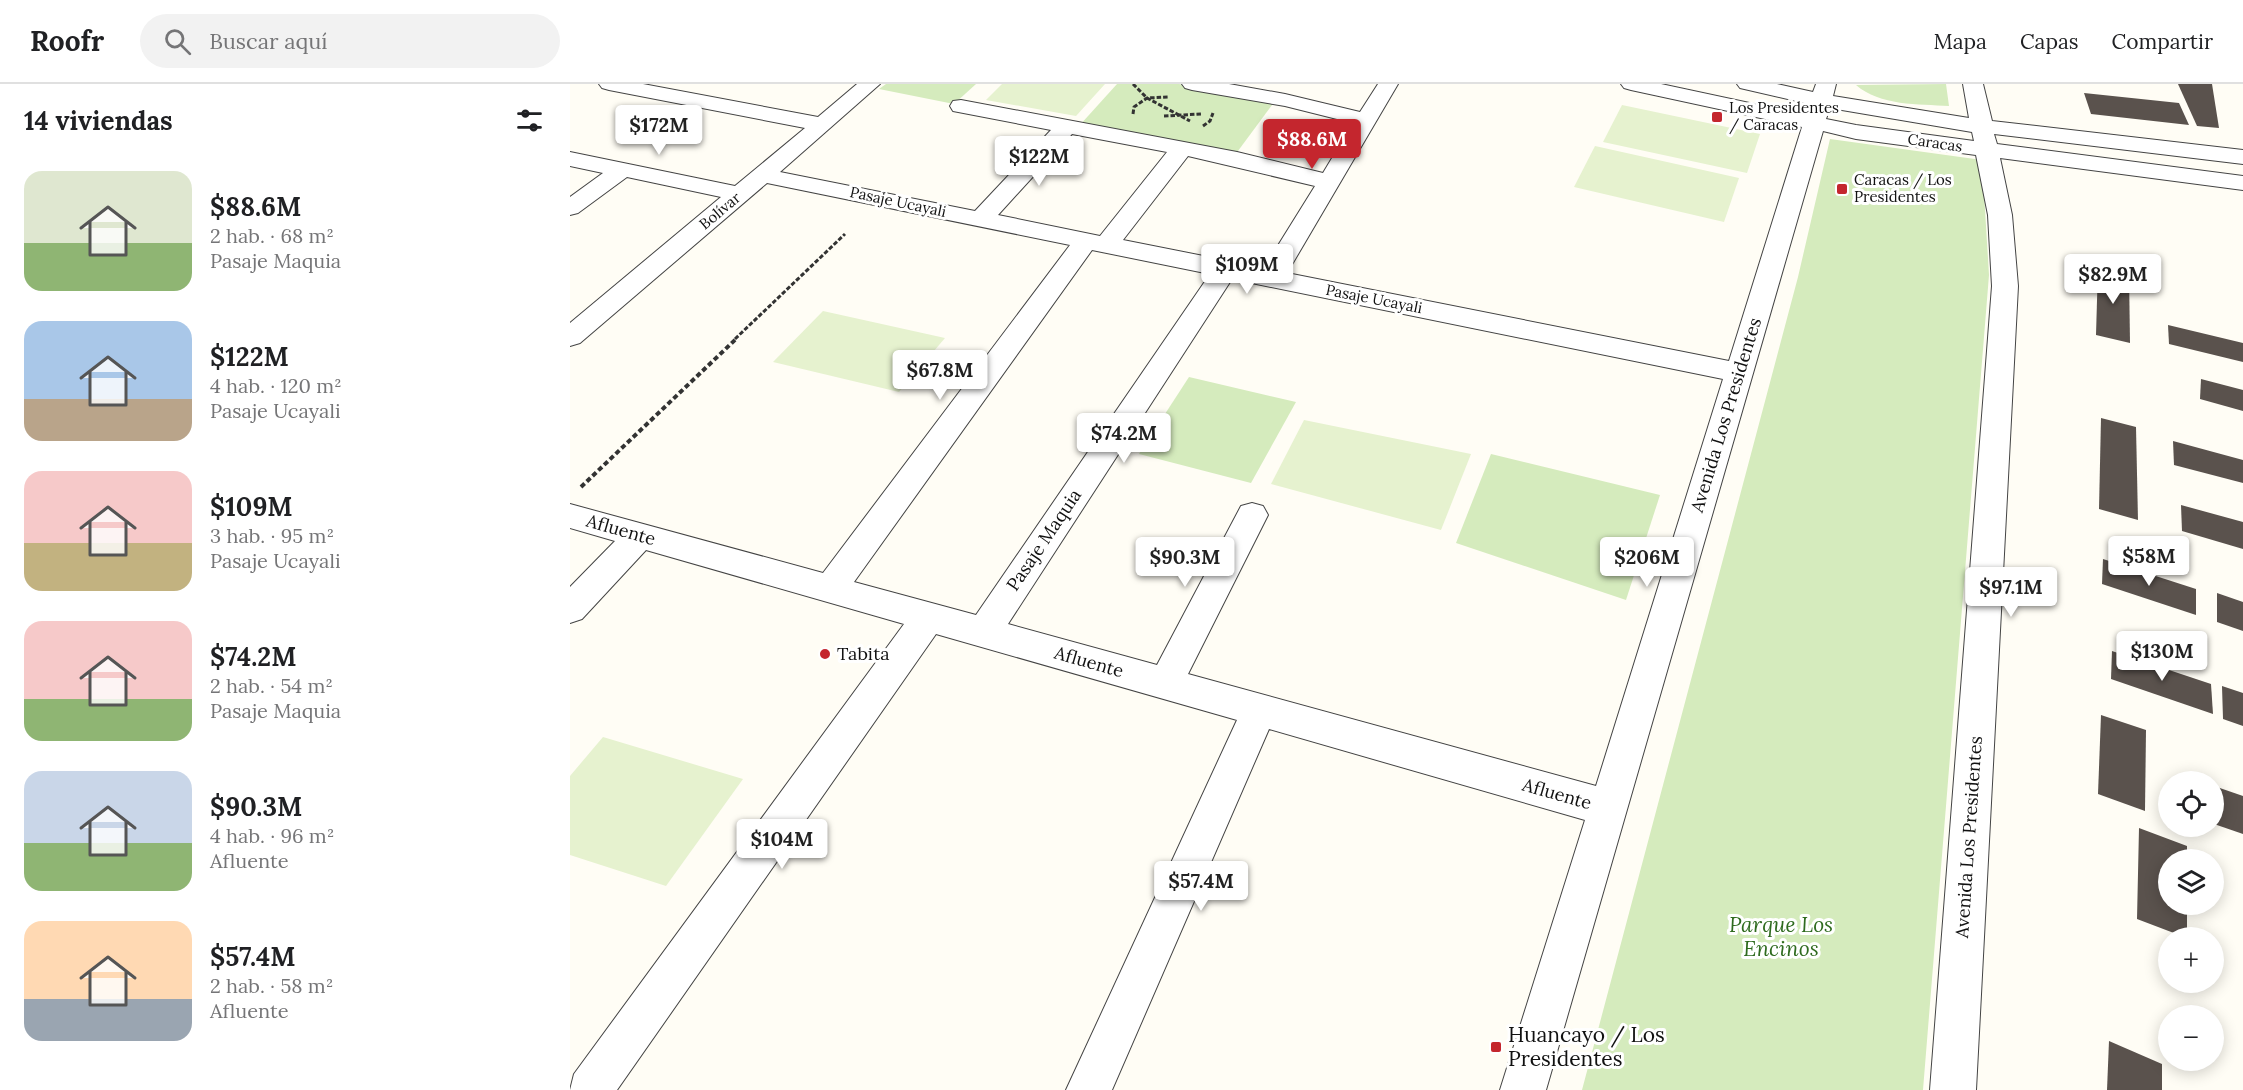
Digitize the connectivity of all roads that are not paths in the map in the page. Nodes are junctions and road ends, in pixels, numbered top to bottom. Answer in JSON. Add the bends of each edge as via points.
{"nodes":[{"id":1,"x":609,"y":84,"type":"edge"},
{"id":2,"x":870,"y":84,"type":"edge"},
{"id":3,"x":1192,"y":84,"type":"edge"},
{"id":4,"x":1388,"y":84,"type":"edge"},
{"id":5,"x":1631,"y":84,"type":"edge"},
{"id":6,"x":1747,"y":84,"type":"edge"},
{"id":7,"x":1973,"y":84,"type":"edge"},
{"id":8,"x":1230,"y":87,"type":"edge"},
{"id":9,"x":977,"y":91,"type":"dead end"},
{"id":10,"x":1820,"y":103,"type":"edge"},
{"id":11,"x":1367,"y":120,"type":"junction"},
{"id":12,"x":821,"y":124,"type":"junction"},
{"id":13,"x":1066,"y":127,"type":"junction"},
{"id":14,"x":1985,"y":138,"type":"junction"},
{"id":15,"x":1182,"y":148,"type":"junction"},
{"id":16,"x":2243,"y":158,"type":"edge"},
{"id":17,"x":570,"y":159,"type":"edge"},
{"id":18,"x":622,"y":170,"type":"junction"},
{"id":19,"x":763,"y":175,"type":"junction"},
{"id":20,"x":1329,"y":182,"type":"junction"},
{"id":21,"x":2243,"y":183,"type":"edge"},
{"id":22,"x":741,"y":194,"type":"junction"},
{"id":23,"x":570,"y":208,"type":"edge"},
{"id":24,"x":981,"y":219,"type":"junction"},
{"id":25,"x":1096,"y":243,"type":"junction"},
{"id":26,"x":1226,"y":269,"type":"junction"},
{"id":27,"x":1271,"y":278,"type":"junction"},
{"id":28,"x":570,"y":337,"type":"edge"},
{"id":29,"x":1739,"y":373,"type":"junction"},
{"id":30,"x":574,"y":503,"type":"edge"},
{"id":31,"x":1252,"y":515,"type":"dead end"},
{"id":32,"x":640,"y":536,"type":"junction"},
{"id":33,"x":830,"y":589,"type":"junction"},
{"id":34,"x":570,"y":609,"type":"edge"},
{"id":35,"x":928,"y":617,"type":"junction"},
{"id":36,"x":983,"y":633,"type":"junction"},
{"id":37,"x":1165,"y":684,"type":"junction"},
{"id":38,"x":1259,"y":710,"type":"junction"},
{"id":39,"x":1608,"y":808,"type":"junction"},
{"id":40,"x":590,"y":1090,"type":"edge"},
{"id":41,"x":1089,"y":1090,"type":"edge"},
{"id":42,"x":1523,"y":1090,"type":"edge"},
{"id":43,"x":1953,"y":1090,"type":"edge"}],
"edges":[{"from":1,"to":12,"type":"street"},
{"from":2,"to":12,"type":"street","name":"Bolívar"},
{"from":3,"to":8,"type":"street"},
{"from":4,"to":11,"type":"street"},
{"from":5,"to":10,"type":"street","name":"Caracas"},
{"from":6,"to":10,"type":"street","name":"Caracas"},
{"from":7,"to":14,"type":"street","name":"Avenida Los Presidentes"},
{"from":8,"to":11,"type":"street"},
{"from":9,"to":13,"type":"street","via":[[961,106]]},
{"from":10,"to":14,"type":"street","name":"Caracas"},
{"from":10,"to":29,"type":"street","name":"Avenida Los Presidentes"},
{"from":11,"to":20,"type":"street"},
{"from":12,"to":19,"type":"street","name":"Bolívar"},
{"from":13,"to":15,"type":"street"},
{"from":13,"to":24,"type":"street"},
{"from":14,"to":16,"type":"street","name":"Caracas"},
{"from":14,"to":21,"type":"street","name":"Caracas"},
{"from":14,"to":43,"type":"street","name":"Avenida Los Presidentes","via":[[2000,215],[2005,286]]},
{"from":15,"to":20,"type":"street"},
{"from":15,"to":25,"type":"street"},
{"from":17,"to":18,"type":"street"},
{"from":18,"to":22,"type":"street"},
{"from":18,"to":23,"type":"street"},
{"from":19,"to":22,"type":"street","name":"Bolívar"},
{"from":19,"to":24,"type":"street","name":"Pasaje Ucayali"},
{"from":20,"to":27,"type":"street"},
{"from":22,"to":28,"type":"street","name":"Bolívar"},
{"from":24,"to":25,"type":"street","name":"Pasaje Ucayali"},
{"from":25,"to":26,"type":"street","name":"Pasaje Ucayali"},
{"from":25,"to":33,"type":"street"},
{"from":26,"to":27,"type":"street","name":"Pasaje Ucayali"},
{"from":26,"to":36,"type":"street","name":"Pasaje Maquia"},
{"from":27,"to":29,"type":"street","name":"Pasaje Ucayali"},
{"from":29,"to":39,"type":"street","name":"Avenida Los Presidentes"},
{"from":30,"to":32,"type":"street","name":"Afluente"},
{"from":31,"to":37,"type":"street"},
{"from":32,"to":33,"type":"street","name":"Afluente"},
{"from":32,"to":34,"type":"street"},
{"from":33,"to":35,"type":"street","name":"Afluente"},
{"from":35,"to":36,"type":"street","name":"Afluente"},
{"from":35,"to":40,"type":"street"},
{"from":36,"to":37,"type":"street","name":"Afluente"},
{"from":37,"to":38,"type":"street","name":"Afluente"},
{"from":38,"to":39,"type":"street","name":"Afluente"},
{"from":38,"to":41,"type":"street"},
{"from":39,"to":42,"type":"street","name":"Avenida Los Presidentes"}]}
